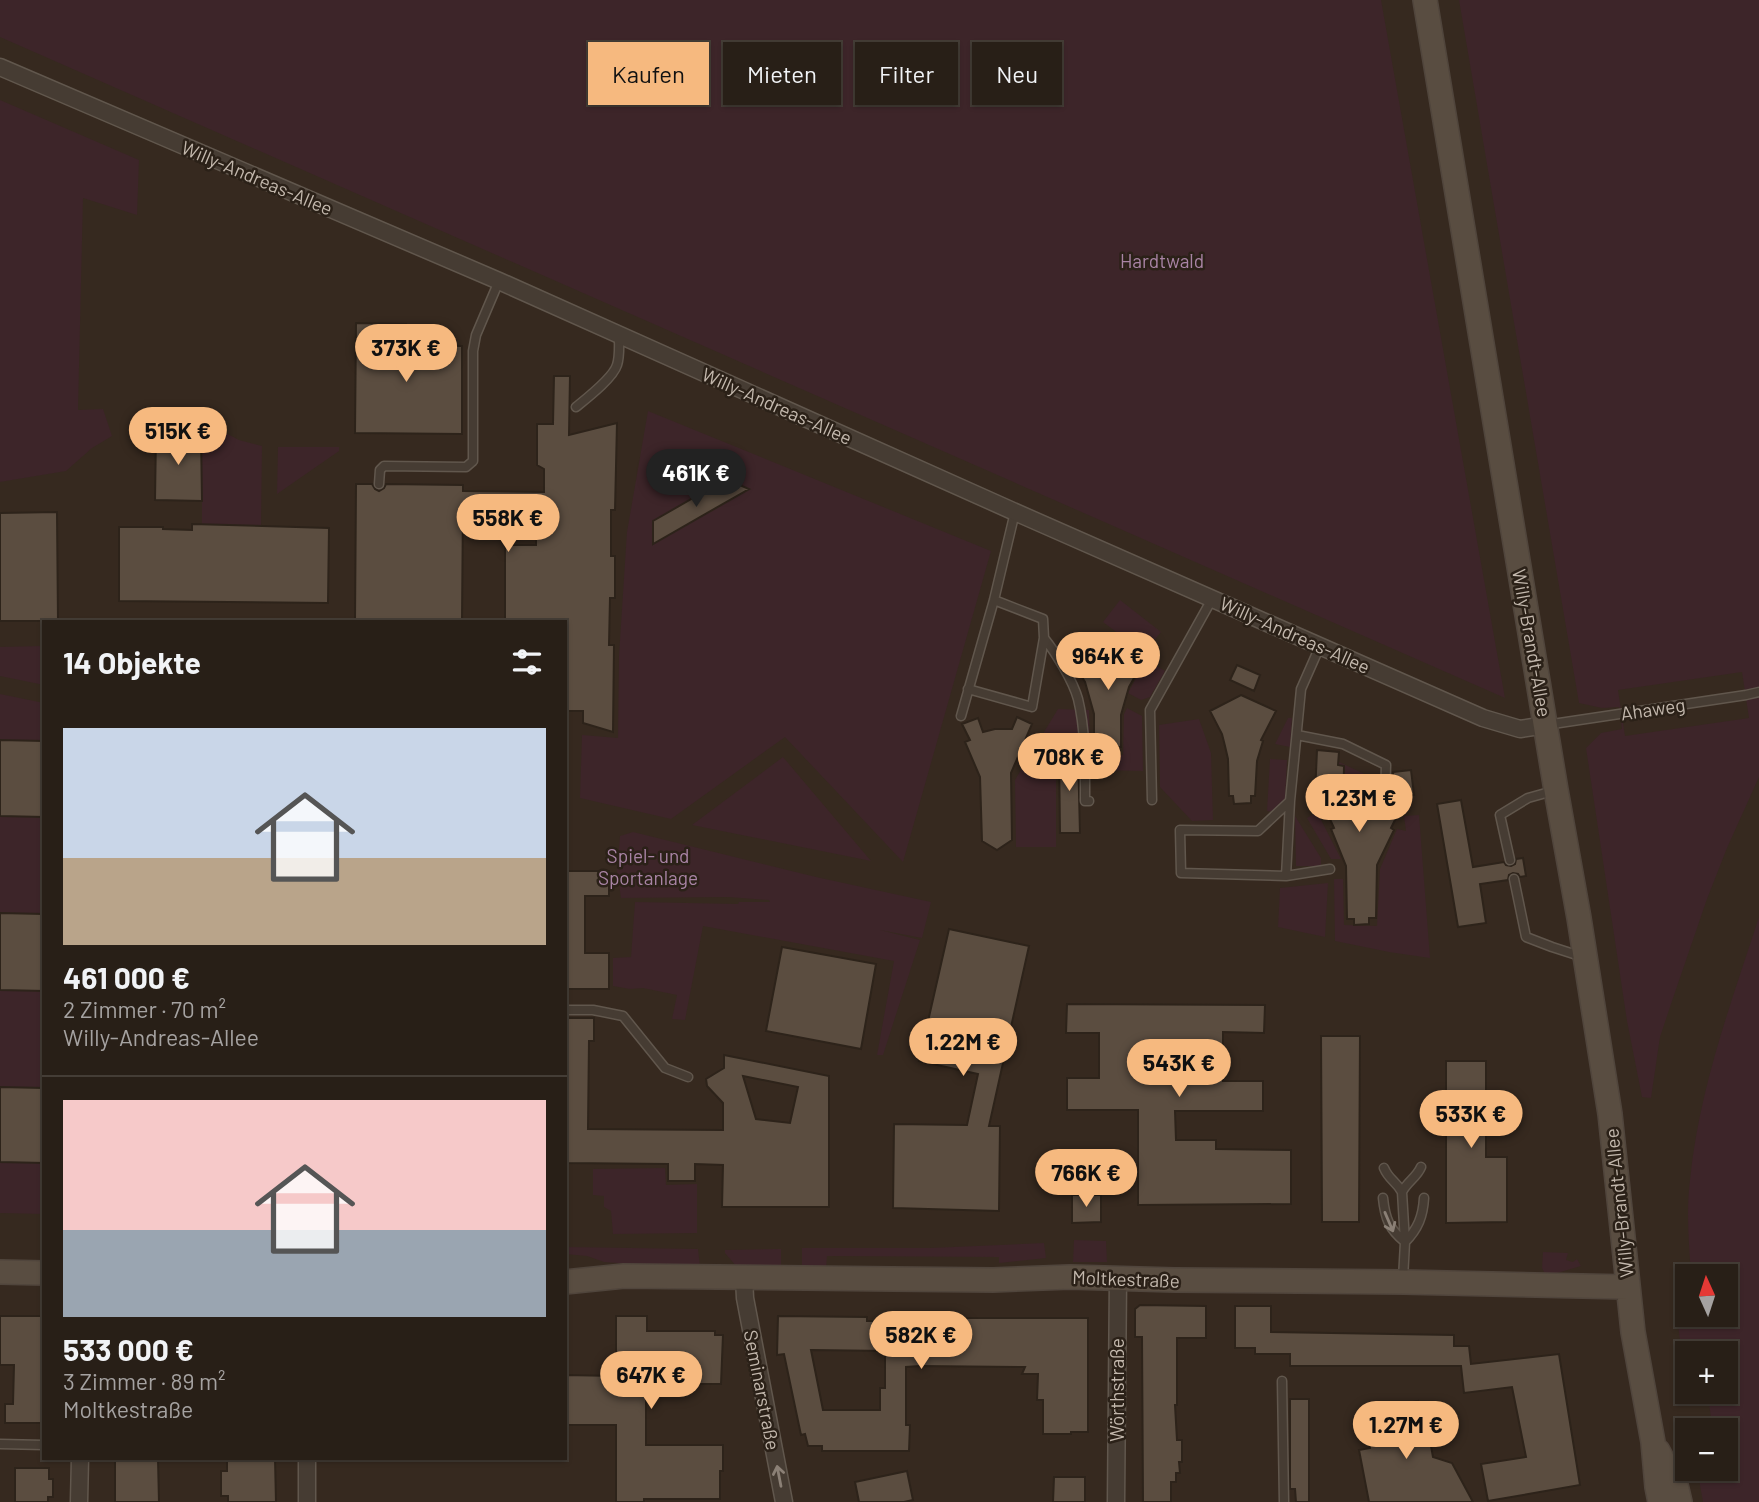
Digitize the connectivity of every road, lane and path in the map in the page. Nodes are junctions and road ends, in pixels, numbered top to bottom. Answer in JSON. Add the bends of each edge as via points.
{"nodes":[{"id":1,"x":1425,"y":0,"type":"edge"},
{"id":2,"x":3,"y":67,"type":"edge"},
{"id":3,"x":499,"y":281,"type":"junction"},
{"id":4,"x":619,"y":335,"type":"junction"},
{"id":5,"x":576,"y":407,"type":"dead end"},
{"id":6,"x":379,"y":484,"type":"dead end"},
{"id":7,"x":1016,"y":512,"type":"junction"},
{"id":8,"x":1212,"y":598,"type":"junction"},
{"id":9,"x":994,"y":600,"type":"junction"},
{"id":10,"x":1044,"y":638,"type":"junction"},
{"id":11,"x":1320,"y":646,"type":"junction"},
{"id":12,"x":968,"y":689,"type":"junction"},
{"id":13,"x":1759,"y":692,"type":"edge"},
{"id":14,"x":961,"y":716,"type":"dead end"},
{"id":15,"x":1546,"y":725,"type":"junction"},
{"id":16,"x":1297,"y":735,"type":"junction"},
{"id":17,"x":1556,"y":790,"type":"junction"},
{"id":18,"x":1385,"y":798,"type":"dead end"},
{"id":19,"x":1152,"y":800,"type":"dead end"},
{"id":20,"x":1089,"y":801,"type":"dead end"},
{"id":21,"x":1290,"y":801,"type":"junction"},
{"id":22,"x":1510,"y":860,"type":"dead end"},
{"id":23,"x":1330,"y":869,"type":"dead end"},
{"id":24,"x":1286,"y":876,"type":"junction"},
{"id":25,"x":1514,"y":879,"type":"dead end"},
{"id":26,"x":1586,"y":958,"type":"junction"},
{"id":27,"x":567,"y":1010,"type":"edge"},
{"id":28,"x":688,"y":1077,"type":"dead end"},
{"id":29,"x":1420,"y":1167,"type":"dead end"},
{"id":30,"x":1384,"y":1168,"type":"dead end"},
{"id":31,"x":1402,"y":1192,"type":"junction"},
{"id":32,"x":1383,"y":1198,"type":"dead end"},
{"id":33,"x":1424,"y":1198,"type":"dead end"},
{"id":34,"x":1405,"y":1242,"type":"junction"},
{"id":35,"x":567,"y":1266,"type":"edge"},
{"id":36,"x":0,"y":1272,"type":"edge"},
{"id":37,"x":42,"y":1273,"type":"edge"},
{"id":38,"x":624,"y":1276,"type":"junction"},
{"id":39,"x":1118,"y":1278,"type":"junction"},
{"id":40,"x":567,"y":1282,"type":"edge"},
{"id":41,"x":1403,"y":1282,"type":"junction"},
{"id":42,"x":1628,"y":1287,"type":"junction"},
{"id":43,"x":744,"y":1288,"type":"junction"},
{"id":44,"x":1282,"y":1381,"type":"dead end"},
{"id":45,"x":1653,"y":1442,"type":"junction"},
{"id":46,"x":0,"y":1444,"type":"edge"},
{"id":47,"x":42,"y":1445,"type":"edge"},
{"id":48,"x":80,"y":1460,"type":"edge"},
{"id":49,"x":307,"y":1460,"type":"edge"},
{"id":50,"x":79,"y":1502,"type":"edge"},
{"id":51,"x":307,"y":1502,"type":"edge"},
{"id":52,"x":784,"y":1502,"type":"edge"},
{"id":53,"x":1116,"y":1502,"type":"edge"},
{"id":54,"x":1284,"y":1502,"type":"edge"},
{"id":55,"x":1660,"y":1502,"type":"edge"},
{"id":56,"x":1680,"y":1502,"type":"edge"}],
"edges":[{"from":1,"to":15,"type":"main road","name":"Willy-Brandt-Allee"},
{"from":2,"to":3,"type":"street","name":"Willy-Andreas-Allee"},
{"from":3,"to":4,"type":"street","name":"Willy-Andreas-Allee"},
{"from":3,"to":6,"type":"lane","via":[[473,351],[473,461],[466,467],[384,466]]},
{"from":4,"to":5,"type":"lane","via":[[617,365]]},
{"from":4,"to":7,"type":"street","name":"Willy-Andreas-Allee"},
{"from":7,"to":8,"type":"street","name":"Willy-Andreas-Allee"},
{"from":7,"to":9,"type":"lane"},
{"from":8,"to":11,"type":"street","name":"Willy-Andreas-Allee"},
{"from":8,"to":19,"type":"lane","via":[[1150,710]]},
{"from":9,"to":10,"type":"lane","via":[[1043,619]]},
{"from":9,"to":12,"type":"lane"},
{"from":10,"to":12,"type":"lane","via":[[1032,707]]},
{"from":10,"to":20,"type":"lane","via":[[1077,697],[1085,753],[1085,802]]},
{"from":11,"to":15,"type":"street","name":"Willy-Andreas-Allee","via":[[1483,718],[1520,729]]},
{"from":11,"to":16,"type":"lane","via":[[1301,689]]},
{"from":12,"to":14,"type":"lane"},
{"from":13,"to":15,"type":"lane","name":"Ahaweg"},
{"from":15,"to":17,"type":"main road","name":"Willy-Brandt-Allee"},
{"from":16,"to":18,"type":"lane","via":[[1343,744],[1387,765]]},
{"from":16,"to":21,"type":"lane"},
{"from":17,"to":22,"type":"lane","via":[[1528,798],[1500,815]]},
{"from":17,"to":26,"type":"main road","name":"Willy-Brandt-Allee"},
{"from":21,"to":24,"type":"lane"},
{"from":21,"to":24,"type":"lane","via":[[1258,831],[1180,830],[1181,873]]},
{"from":23,"to":24,"type":"lane"},
{"from":25,"to":26,"type":"lane","via":[[1526,937]]},
{"from":26,"to":42,"type":"main road","name":"Willy-Brandt-Allee","via":[[1610,1114]]},
{"from":27,"to":28,"type":"lane","via":[[623,1016],[665,1068]]},
{"from":29,"to":31,"type":"lane"},
{"from":30,"to":31,"type":"lane"},
{"from":31,"to":34,"type":"lane"},
{"from":32,"to":34,"type":"lane","one_way":true,"via":[[1392,1232]]},
{"from":33,"to":34,"type":"lane","via":[[1418,1226]]},
{"from":34,"to":41,"type":"lane"},
{"from":35,"to":38,"type":"main road","name":"Moltkestraße"},
{"from":36,"to":37,"type":"main road"},
{"from":38,"to":40,"type":"main road","name":"Moltkestraße"},
{"from":38,"to":43,"type":"main road","name":"Moltkestraße"},
{"from":39,"to":41,"type":"main road","name":"Moltkestraße"},
{"from":39,"to":43,"type":"main road","name":"Moltkestraße"},
{"from":39,"to":53,"type":"street","name":"Wörthstraße"},
{"from":41,"to":42,"type":"main road","name":"Moltkestraße"},
{"from":42,"to":45,"type":"main road","name":"Willy-Brandt-Allee"},
{"from":52,"to":43,"type":"street","name":"Seminarstraße","one_way":true},
{"from":44,"to":54,"type":"lane"},
{"from":45,"to":55,"type":"main road"},
{"from":45,"to":56,"type":"main road"},
{"from":46,"to":47,"type":"lane"},
{"from":48,"to":50,"type":"street"},
{"from":49,"to":51,"type":"street"}]}
